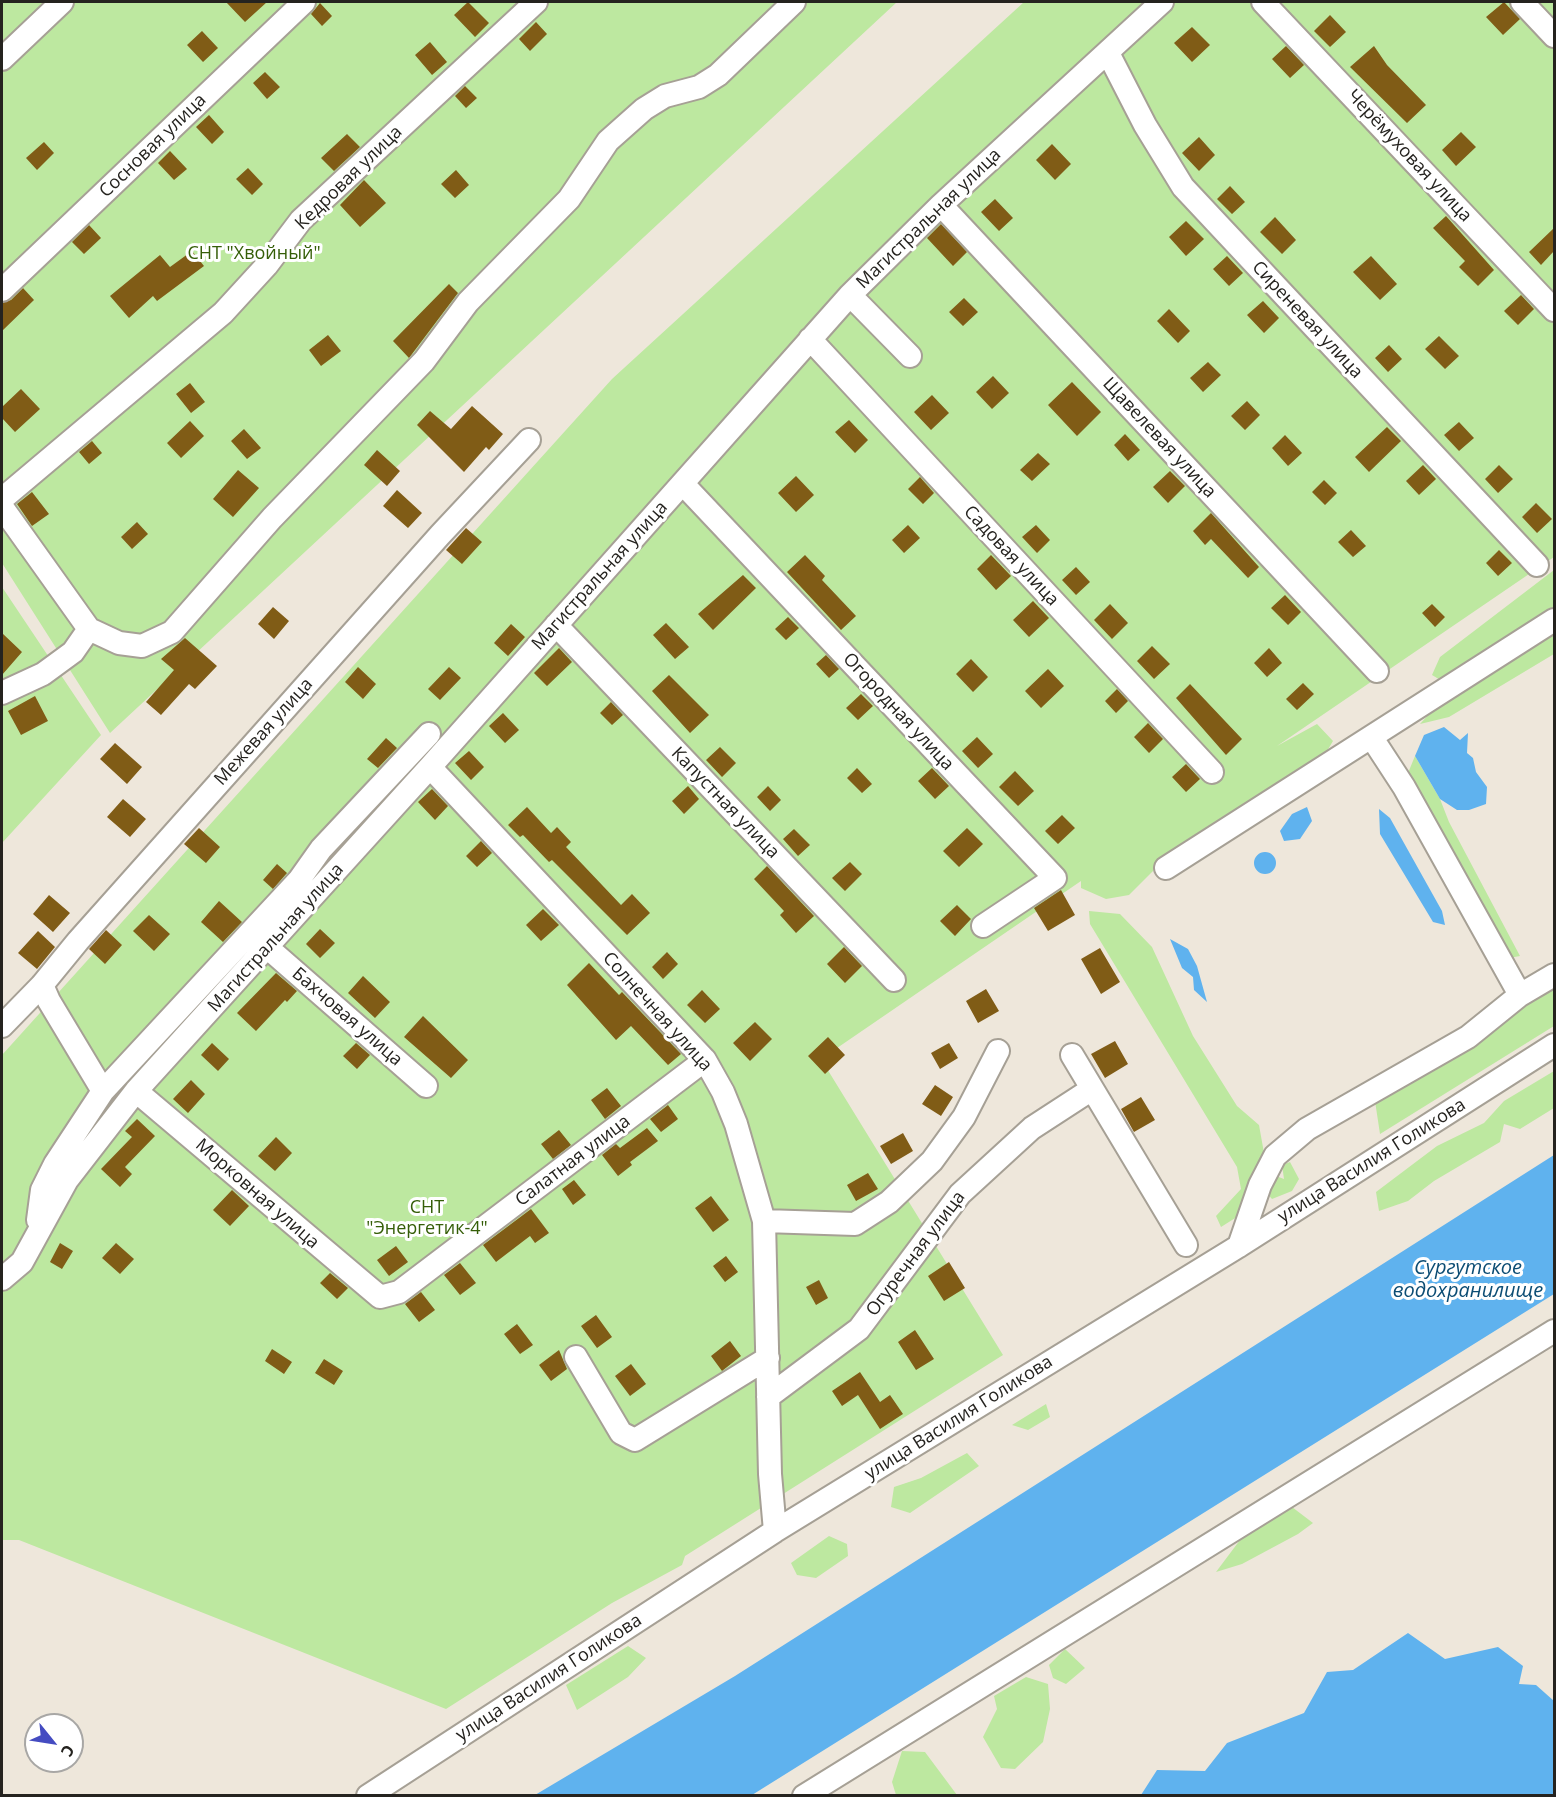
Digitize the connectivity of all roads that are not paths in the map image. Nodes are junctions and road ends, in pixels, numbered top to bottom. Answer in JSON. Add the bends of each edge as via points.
{"nodes":[{"id":1,"x":62,"y":2,"type":"edge"},
{"id":2,"x":304,"y":2,"type":"edge"},
{"id":3,"x":536,"y":2,"type":"edge"},
{"id":4,"x":794,"y":2,"type":"edge"},
{"id":5,"x":1162,"y":2,"type":"edge"},
{"id":6,"x":1263,"y":2,"type":"edge"},
{"id":7,"x":1522,"y":2,"type":"edge"},
{"id":8,"x":1554,"y":36,"type":"edge"},
{"id":9,"x":1108,"y":53,"type":"junction"},
{"id":10,"x":2,"y":59,"type":"edge"},
{"id":11,"x":941,"y":205,"type":"junction"},
{"id":12,"x":2,"y":290,"type":"edge"},
{"id":13,"x":850,"y":295,"type":"junction"},
{"id":14,"x":1554,"y":310,"type":"edge"},
{"id":15,"x":810,"y":339,"type":"junction"},
{"id":16,"x":910,"y":356,"type":"dead end"},
{"id":17,"x":529,"y":440,"type":"dead end"},
{"id":18,"x":683,"y":484,"type":"junction"},
{"id":19,"x":2,"y":499,"type":"edge"},
{"id":20,"x":2,"y":507,"type":"edge"},
{"id":21,"x":1537,"y":565,"type":"dead end"},
{"id":22,"x":1554,"y":620,"type":"edge"},
{"id":23,"x":556,"y":625,"type":"junction"},
{"id":24,"x":89,"y":628,"type":"junction"},
{"id":25,"x":1377,"y":671,"type":"dead end"},
{"id":26,"x":2,"y":693,"type":"edge"},
{"id":27,"x":429,"y":734,"type":"dead end"},
{"id":28,"x":1372,"y":738,"type":"junction"},
{"id":29,"x":430,"y":767,"type":"junction"},
{"id":30,"x":1212,"y":772,"type":"dead end"},
{"id":31,"x":1166,"y":868,"type":"dead end"},
{"id":32,"x":984,"y":926,"type":"dead end"},
{"id":33,"x":268,"y":948,"type":"junction"},
{"id":34,"x":1554,"y":975,"type":"edge"},
{"id":35,"x":894,"y":980,"type":"dead end"},
{"id":36,"x":42,"y":985,"type":"junction"},
{"id":37,"x":1520,"y":995,"type":"junction"},
{"id":38,"x":2,"y":1026,"type":"edge"},
{"id":39,"x":1554,"y":1045,"type":"edge"},
{"id":40,"x":998,"y":1051,"type":"dead end"},
{"id":41,"x":1072,"y":1055,"type":"dead end"},
{"id":42,"x":705,"y":1060,"type":"junction"},
{"id":43,"x":426,"y":1086,"type":"dead end"},
{"id":44,"x":1092,"y":1089,"type":"junction"},
{"id":45,"x":103,"y":1091,"type":"junction"},
{"id":46,"x":136,"y":1091,"type":"junction"},
{"id":47,"x":764,"y":1221,"type":"junction"},
{"id":48,"x":36,"y":1237,"type":"junction"},
{"id":49,"x":1185,"y":1245,"type":"dead end"},
{"id":50,"x":1239,"y":1246,"type":"junction"},
{"id":51,"x":2,"y":1279,"type":"edge"},
{"id":52,"x":380,"y":1297,"type":"joint"},
{"id":53,"x":1554,"y":1331,"type":"edge"},
{"id":54,"x":576,"y":1357,"type":"dead end"},
{"id":55,"x":768,"y":1358,"type":"junction"},
{"id":56,"x":768,"y":1396,"type":"junction"},
{"id":57,"x":775,"y":1531,"type":"junction"},
{"id":58,"x":368,"y":1796,"type":"edge"},
{"id":59,"x":804,"y":1796,"type":"edge"}],
"edges":[{"from":1,"to":10,"type":"street"},
{"from":2,"to":12,"type":"street","name":"Сосновая улица"},
{"from":3,"to":19,"type":"street","name":"Кедровая улица","via":[[302,220],[223,313]]},
{"from":4,"to":24,"type":"street","via":[[718,75],[699,87],[665,96],[608,141],[568,199],[468,302],[424,361],[272,518],[172,632],[142,646],[119,643]]},
{"from":5,"to":9,"type":"street","name":"Магистральная улица"},
{"from":6,"to":14,"type":"street","name":"Черёмуховая улица"},
{"from":7,"to":8,"type":"street"},
{"from":9,"to":11,"type":"street","name":"Магистральная улица"},
{"from":9,"to":21,"type":"street","name":"Сиреневая улица","via":[[1183,187]]},
{"from":11,"to":13,"type":"street","name":"Магистральная улица"},
{"from":11,"to":25,"type":"street","name":"Щавелевая улица"},
{"from":13,"to":15,"type":"street","name":"Магистральная улица"},
{"from":13,"to":16,"type":"street"},
{"from":15,"to":18,"type":"street","name":"Магистральная улица"},
{"from":15,"to":30,"type":"street","name":"Садовая улица"},
{"from":17,"to":36,"type":"street","name":"Межевая улица","via":[[440,535]]},
{"from":18,"to":23,"type":"street","name":"Магистральная улица"},
{"from":18,"to":32,"type":"street","name":"Огородная улица","via":[[1055,878]]},
{"from":20,"to":24,"type":"street"},
{"from":22,"to":28,"type":"street"},
{"from":23,"to":29,"type":"street","name":"Магистральная улица"},
{"from":23,"to":35,"type":"street","name":"Капустная улица"},
{"from":24,"to":26,"type":"street","via":[[73,652],[43,674]]},
{"from":27,"to":45,"type":"street"},
{"from":28,"to":31,"type":"street"},
{"from":28,"to":37,"type":"street"},
{"from":29,"to":33,"type":"street","name":"Магистральная улица"},
{"from":29,"to":42,"type":"street","name":"Солнечная улица"},
{"from":33,"to":43,"type":"street","name":"Бахчовая улица"},
{"from":33,"to":46,"type":"street","name":"Магистральная улица"},
{"from":34,"to":37,"type":"street"},
{"from":36,"to":38,"type":"street","name":"Межевая улица"},
{"from":36,"to":45,"type":"street"},
{"from":37,"to":50,"type":"street","via":[[1468,1037],[1307,1129],[1275,1156],[1260,1185]]},
{"from":39,"to":50,"type":"street","name":"улица Василия Голикова"},
{"from":40,"to":47,"type":"street","via":[[964,1117],[911,1184],[889,1202],[855,1224]]},
{"from":41,"to":44,"type":"street"},
{"from":42,"to":47,"type":"street","name":"Солнечная улица","via":[[736,1124]]},
{"from":42,"to":52,"type":"street","name":"Салатная улица","via":[[399,1292]]},
{"from":44,"to":49,"type":"street"},
{"from":44,"to":56,"type":"street","name":"Огуречная улица","via":[[1032,1128],[960,1194],[859,1329]]},
{"from":45,"to":48,"type":"street","via":[[42,1190]]},
{"from":46,"to":48,"type":"street","name":"Магистральная улица","via":[[67,1180]]},
{"from":46,"to":52,"type":"street","name":"Морковная улица"},
{"from":47,"to":55,"type":"street","name":"Солнечная улица"},
{"from":48,"to":51,"type":"street","name":"Магистральная улица","via":[[22,1262]]},
{"from":50,"to":57,"type":"street","name":"улица Василия Голикова"},
{"from":53,"to":59,"type":"street"},
{"from":54,"to":55,"type":"street","via":[[621,1433],[635,1440]]},
{"from":55,"to":56,"type":"street","name":"Солнечная улица"},
{"from":56,"to":57,"type":"street","name":"Солнечная улица"},
{"from":57,"to":58,"type":"street","name":"улица Василия Голикова"}]}
